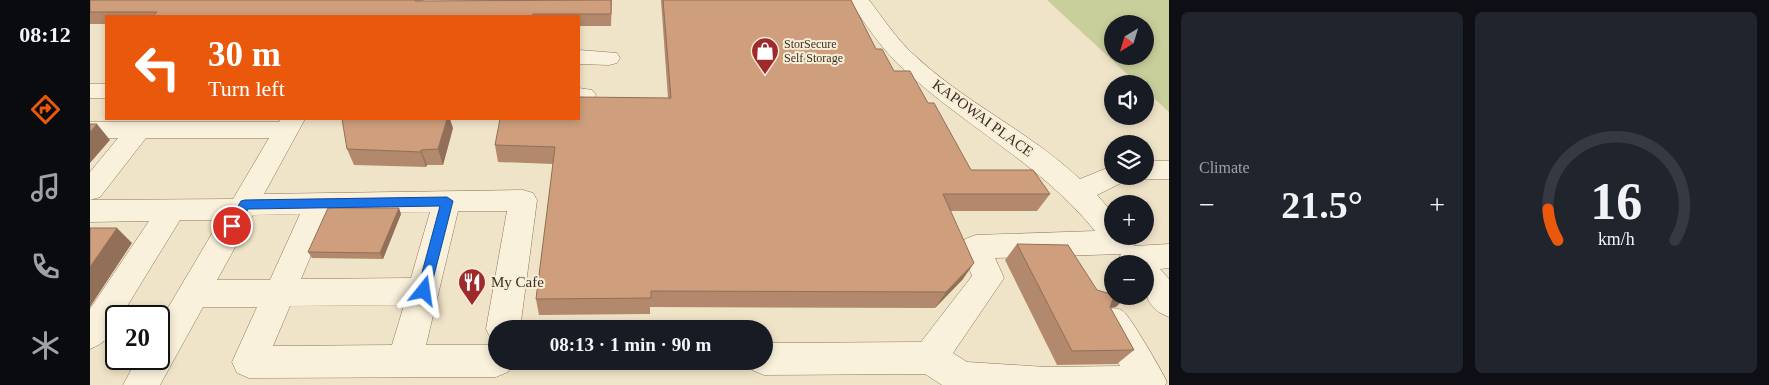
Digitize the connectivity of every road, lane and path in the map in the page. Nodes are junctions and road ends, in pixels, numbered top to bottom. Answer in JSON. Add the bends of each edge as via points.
{"nodes":[{"id":1,"x":859,"y":0,"type":"edge"},
{"id":2,"x":580,"y":57,"type":"edge"},
{"id":3,"x":609,"y":58,"type":"dead end"},
{"id":4,"x":90,"y":91,"type":"edge"},
{"id":5,"x":105,"y":91,"type":"edge"},
{"id":6,"x":289,"y":124,"type":"edge"},
{"id":7,"x":90,"y":130,"type":"edge"},
{"id":8,"x":139,"y":130,"type":"junction"},
{"id":9,"x":1154,"y":170,"type":"edge"},
{"id":10,"x":1169,"y":170,"type":"edge"},
{"id":11,"x":1104,"y":180,"type":"edge"},
{"id":12,"x":90,"y":190,"type":"edge"},
{"id":13,"x":1078,"y":192,"type":"junction"},
{"id":14,"x":447,"y":201,"type":"junction"},
{"id":15,"x":319,"y":203,"type":"junction"},
{"id":16,"x":244,"y":207,"type":"junction"},
{"id":17,"x":90,"y":211,"type":"edge"},
{"id":18,"x":171,"y":211,"type":"junction"},
{"id":19,"x":1128,"y":250,"type":"edge"},
{"id":20,"x":1169,"y":256,"type":"edge"},
{"id":21,"x":424,"y":291,"type":"junction"},
{"id":22,"x":280,"y":292,"type":"junction"},
{"id":23,"x":193,"y":294,"type":"junction"},
{"id":24,"x":1169,"y":303,"type":"edge"},
{"id":25,"x":505,"y":320,"type":"edge"},
{"id":26,"x":1112,"y":322,"type":"edge"},
{"id":27,"x":90,"y":334,"type":"edge"},
{"id":28,"x":170,"y":335,"type":"edge"},
{"id":29,"x":930,"y":358,"type":"junction"},
{"id":30,"x":773,"y":359,"type":"edge"},
{"id":31,"x":406,"y":361,"type":"junction"},
{"id":32,"x":488,"y":361,"type":"edge"},
{"id":33,"x":150,"y":370,"type":"edge"},
{"id":34,"x":141,"y":385,"type":"edge"}],
"edges":[{"from":1,"to":13,"type":"street","name":"KAPOWAI PLACE","via":[[892,46],[912,65]]},
{"from":2,"to":3,"type":"street"},
{"from":4,"to":5,"type":"street"},
{"from":6,"to":8,"type":"street"},
{"from":6,"to":16,"type":"street"},
{"from":7,"to":8,"type":"street"},
{"from":8,"to":12,"type":"street"},
{"from":9,"to":10,"type":"street"},
{"from":11,"to":13,"type":"street"},
{"from":13,"to":19,"type":"street","name":"KAPOWAI PLACE"},
{"from":14,"to":15,"type":"street"},
{"from":14,"to":21,"type":"street"},
{"from":14,"to":25,"type":"street","via":[[523,200]]},
{"from":15,"to":16,"type":"street"},
{"from":15,"to":22,"type":"street"},
{"from":16,"to":18,"type":"street"},
{"from":16,"to":23,"type":"street"},
{"from":17,"to":18,"type":"street"},
{"from":18,"to":27,"type":"street"},
{"from":19,"to":20,"type":"street"},
{"from":19,"to":24,"type":"street","name":"KAPOWAI PLACE"},
{"from":19,"to":29,"type":"street","via":[[1071,257],[976,247],[988,278]]},
{"from":21,"to":22,"type":"street"},
{"from":21,"to":31,"type":"street"},
{"from":22,"to":23,"type":"street"},
{"from":22,"to":31,"type":"street","via":[[249,362]]},
{"from":23,"to":28,"type":"street"},
{"from":26,"to":29,"type":"street","via":[[1149,382],[1046,384],[962,378]]},
{"from":29,"to":30,"type":"street"},
{"from":31,"to":32,"type":"street"},
{"from":33,"to":34,"type":"street"}]}
